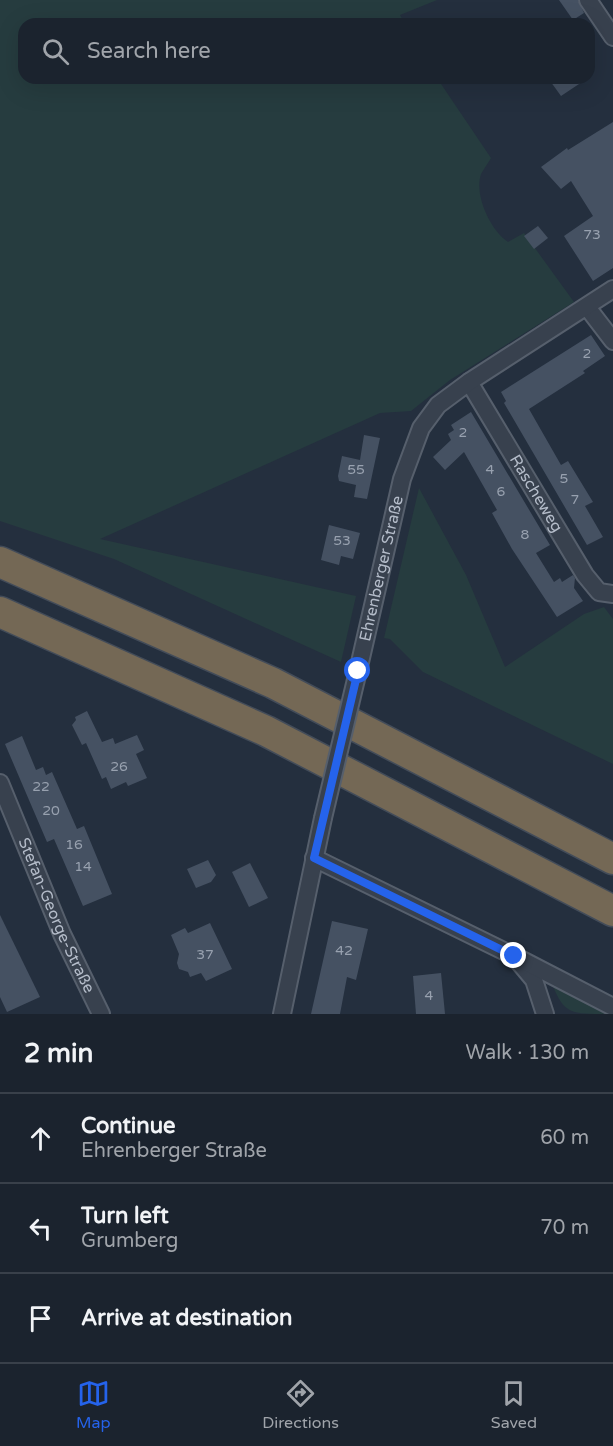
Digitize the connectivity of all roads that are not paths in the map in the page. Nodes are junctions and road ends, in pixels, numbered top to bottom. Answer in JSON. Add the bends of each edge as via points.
{"nodes":[{"id":1,"x":588,"y":0,"type":"edge"},
{"id":2,"x":613,"y":37,"type":"edge"},
{"id":3,"x":613,"y":289,"type":"edge"},
{"id":4,"x":587,"y":307,"type":"junction"},
{"id":5,"x":613,"y":341,"type":"edge"},
{"id":6,"x":469,"y":382,"type":"junction"},
{"id":7,"x":0,"y":562,"type":"edge"},
{"id":8,"x":613,"y":594,"type":"edge"},
{"id":9,"x":0,"y":612,"type":"edge"},
{"id":10,"x":0,"y":783,"type":"edge"},
{"id":11,"x":314,"y":858,"type":"junction"},
{"id":12,"x":613,"y":859,"type":"edge"},
{"id":13,"x":613,"y":911,"type":"edge"},
{"id":14,"x":514,"y":956,"type":"junction"},
{"id":15,"x":613,"y":1007,"type":"edge"},
{"id":16,"x":101,"y":1014,"type":"edge"},
{"id":17,"x":282,"y":1014,"type":"edge"},
{"id":18,"x":545,"y":1014,"type":"edge"}],
"edges":[{"from":1,"to":2,"type":"street"},
{"from":3,"to":4,"type":"street","name":"Ehrenberger Straße"},
{"from":4,"to":5,"type":"street"},
{"from":4,"to":6,"type":"street","name":"Ehrenberger Straße"},
{"from":6,"to":8,"type":"street","name":"Rascheweg","via":[[585,575],[599,592]]},
{"from":6,"to":11,"type":"street","name":"Ehrenberger Straße","bridge":true,"via":[[438,405],[410,451]]},
{"from":7,"to":12,"type":"highway","via":[[273,683]]},
{"from":9,"to":13,"type":"highway","via":[[266,731]]},
{"from":10,"to":16,"type":"street","name":"Stefan-George-Straße","via":[[62,934]]},
{"from":11,"to":14,"type":"street"},
{"from":11,"to":17,"type":"street","name":"Ehrenberger Straße"},
{"from":14,"to":15,"type":"street"},
{"from":14,"to":18,"type":"street","via":[[534,980]]}]}
